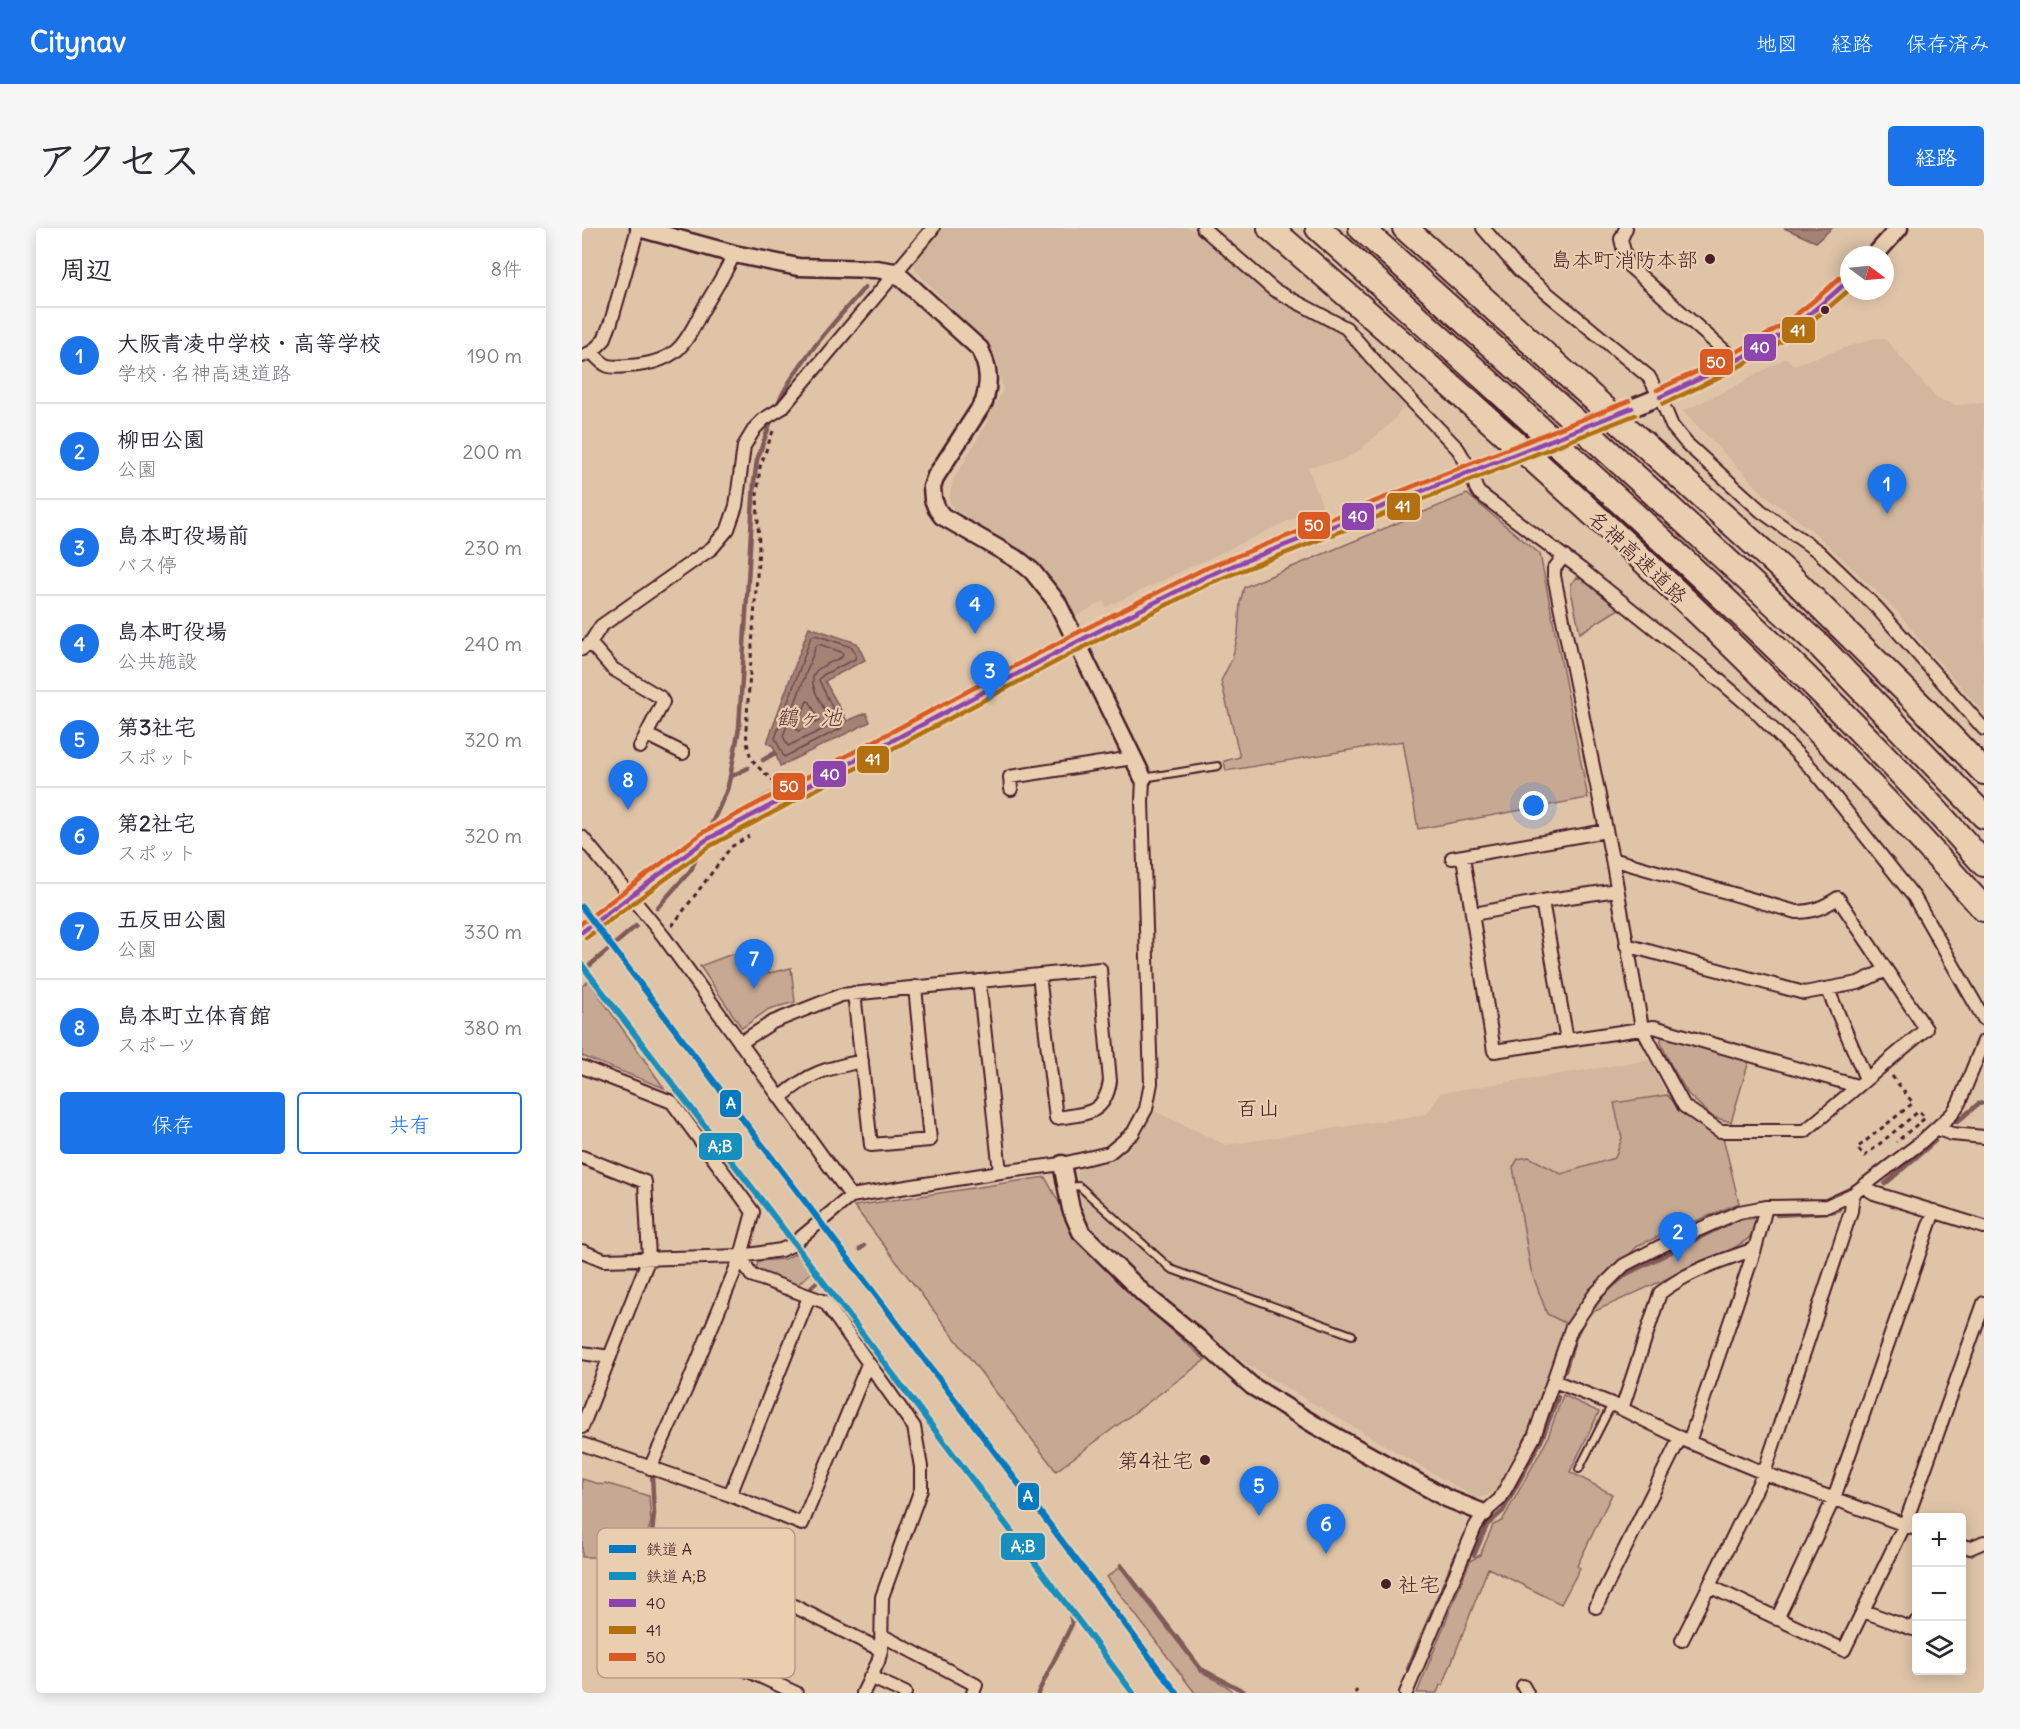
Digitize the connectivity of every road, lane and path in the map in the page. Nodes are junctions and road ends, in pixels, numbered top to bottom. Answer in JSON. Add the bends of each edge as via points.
{"nodes":[{"id":1,"x":639,"y":228,"type":"edge"},
{"id":2,"x":933,"y":228,"type":"edge"},
{"id":3,"x":1203,"y":228,"type":"edge"},
{"id":4,"x":1270,"y":228,"type":"edge"},
{"id":5,"x":1318,"y":228,"type":"edge"},
{"id":6,"x":1360,"y":228,"type":"edge"},
{"id":7,"x":1405,"y":228,"type":"edge"},
{"id":8,"x":1483,"y":228,"type":"edge"},
{"id":9,"x":1626,"y":228,"type":"edge"},
{"id":10,"x":1899,"y":228,"type":"edge"},
{"id":11,"x":1883,"y":246,"type":"edge"},
{"id":12,"x":734,"y":254,"type":"junction"},
{"id":13,"x":895,"y":272,"type":"junction"},
{"id":14,"x":1840,"y":287,"type":"edge"},
{"id":15,"x":587,"y":354,"type":"edge"},
{"id":16,"x":1736,"y":361,"type":"junction"},
{"id":17,"x":1660,"y":397,"type":"junction"},
{"id":18,"x":1632,"y":408,"type":"tunnel mouth"},
{"id":19,"x":780,"y":410,"type":"junction"},
{"id":20,"x":1510,"y":456,"type":"tunnel mouth"},
{"id":21,"x":1471,"y":471,"type":"junction"},
{"id":22,"x":1563,"y":557,"type":"junction"},
{"id":23,"x":1077,"y":642,"type":"junction"},
{"id":24,"x":586,"y":646,"type":"edge"},
{"id":25,"x":1984,"y":729,"type":"edge"},
{"id":26,"x":647,"y":735,"type":"junction"},
{"id":27,"x":640,"y":747,"type":"dead end"},
{"id":28,"x":683,"y":753,"type":"dead end"},
{"id":29,"x":1133,"y":758,"type":"junction"},
{"id":30,"x":1007,"y":764,"type":"dead end"},
{"id":31,"x":1218,"y":766,"type":"dead end"},
{"id":32,"x":1984,"y":772,"type":"edge"},
{"id":33,"x":1143,"y":778,"type":"junction"},
{"id":34,"x":777,"y":783,"type":"dead end"},
{"id":35,"x":1984,"y":816,"type":"edge"},
{"id":36,"x":757,"y":831,"type":"dead end"},
{"id":37,"x":1606,"y":831,"type":"junction"},
{"id":38,"x":582,"y":837,"type":"edge"},
{"id":39,"x":1612,"y":859,"type":"junction"},
{"id":40,"x":1984,"y":864,"type":"edge"},
{"id":41,"x":1617,"y":890,"type":"junction"},
{"id":42,"x":1542,"y":901,"type":"junction"},
{"id":43,"x":1984,"y":909,"type":"edge"},
{"id":44,"x":1474,"y":914,"type":"junction"},
{"id":45,"x":582,"y":932,"type":"edge"},
{"id":46,"x":664,"y":937,"type":"junction"},
{"id":47,"x":1626,"y":945,"type":"junction"},
{"id":48,"x":1886,"y":970,"type":"junction"},
{"id":49,"x":1039,"y":975,"type":"junction"},
{"id":50,"x":979,"y":981,"type":"junction"},
{"id":51,"x":915,"y":987,"type":"junction"},
{"id":52,"x":1828,"y":990,"type":"junction"},
{"id":53,"x":854,"y":993,"type":"junction"},
{"id":54,"x":1984,"y":1019,"type":"edge"},
{"id":55,"x":1642,"y":1028,"type":"junction"},
{"id":56,"x":1567,"y":1040,"type":"junction"},
{"id":57,"x":1984,"y":1041,"type":"edge"},
{"id":58,"x":740,"y":1043,"type":"junction"},
{"id":59,"x":862,"y":1061,"type":"junction"},
{"id":60,"x":1883,"y":1065,"type":"junction"},
{"id":61,"x":582,"y":1067,"type":"edge"},
{"id":62,"x":1862,"y":1083,"type":"junction"},
{"id":63,"x":780,"y":1098,"type":"junction"},
{"id":64,"x":1938,"y":1129,"type":"junction"},
{"id":65,"x":1984,"y":1137,"type":"edge"},
{"id":66,"x":1890,"y":1147,"type":"dead end"},
{"id":67,"x":582,"y":1157,"type":"edge"},
{"id":68,"x":1062,"y":1164,"type":"junction"},
{"id":69,"x":1000,"y":1172,"type":"junction"},
{"id":70,"x":1066,"y":1187,"type":"junction"},
{"id":71,"x":1859,"y":1191,"type":"junction"},
{"id":72,"x":851,"y":1196,"type":"junction"},
{"id":73,"x":1766,"y":1207,"type":"junction"},
{"id":74,"x":1934,"y":1210,"type":"junction"},
{"id":75,"x":1984,"y":1227,"type":"edge"},
{"id":76,"x":1755,"y":1249,"type":"junction"},
{"id":77,"x":582,"y":1251,"type":"edge"},
{"id":78,"x":741,"y":1256,"type":"junction"},
{"id":79,"x":649,"y":1258,"type":"junction"},
{"id":80,"x":809,"y":1296,"type":"junction"},
{"id":81,"x":1984,"y":1303,"type":"edge"},
{"id":82,"x":1352,"y":1335,"type":"dead end"},
{"id":83,"x":582,"y":1353,"type":"edge"},
{"id":84,"x":610,"y":1357,"type":"junction"},
{"id":85,"x":868,"y":1364,"type":"junction"},
{"id":86,"x":1554,"y":1381,"type":"junction"},
{"id":87,"x":1617,"y":1407,"type":"junction"},
{"id":88,"x":582,"y":1427,"type":"edge"},
{"id":89,"x":1685,"y":1440,"type":"junction"},
{"id":90,"x":582,"y":1444,"type":"edge"},
{"id":91,"x":650,"y":1468,"type":"junction"},
{"id":92,"x":1579,"y":1469,"type":"dead end"},
{"id":93,"x":1764,"y":1473,"type":"junction"},
{"id":94,"x":730,"y":1495,"type":"junction"},
{"id":95,"x":1834,"y":1498,"type":"junction"},
{"id":96,"x":1484,"y":1513,"type":"junction"},
{"id":97,"x":1911,"y":1526,"type":"edge"},
{"id":98,"x":1984,"y":1542,"type":"edge"},
{"id":99,"x":1966,"y":1546,"type":"edge"},
{"id":100,"x":1709,"y":1586,"type":"junction"},
{"id":101,"x":795,"y":1607,"type":"edge"},
{"id":102,"x":1596,"y":1607,"type":"dead end"},
{"id":103,"x":1863,"y":1611,"type":"junction"},
{"id":104,"x":1778,"y":1619,"type":"junction"},
{"id":105,"x":1912,"y":1629,"type":"edge"},
{"id":106,"x":883,"y":1636,"type":"junction"},
{"id":107,"x":1682,"y":1640,"type":"dead end"},
{"id":108,"x":881,"y":1650,"type":"junction"},
{"id":109,"x":870,"y":1677,"type":"junction"},
{"id":110,"x":764,"y":1678,"type":"edge"},
{"id":111,"x":796,"y":1693,"type":"edge"},
{"id":112,"x":863,"y":1693,"type":"edge"},
{"id":113,"x":905,"y":1693,"type":"edge"},
{"id":114,"x":973,"y":1693,"type":"edge"},
{"id":115,"x":1406,"y":1693,"type":"edge"}],
"edges":[{"from":1,"to":12,"type":"street"},
{"from":1,"to":15,"type":"street","via":[[604,340]]},
{"from":2,"to":13,"type":"street"},
{"from":3,"to":21,"type":"street","via":[[1274,290],[1346,328],[1458,450]]},
{"from":4,"to":43,"type":"highway","name":"名神高速道路","via":[[1589,510],[1734,648],[1856,770]]},
{"from":5,"to":40,"type":"highway","name":"名神高速道路","via":[[1798,668]]},
{"from":6,"to":35,"type":"highway","via":[[1819,645]]},
{"from":7,"to":32,"type":"highway","via":[[1792,578]]},
{"from":8,"to":17,"type":"street","via":[[1519,270],[1649,377]]},
{"from":9,"to":16,"type":"street","via":[[1621,239],[1627,264]]},
{"from":10,"to":11,"type":"street"},
{"from":12,"to":13,"type":"street","via":[[798,267]]},
{"from":12,"to":15,"type":"street","via":[[677,350],[660,361],[611,368]]},
{"from":13,"to":19,"type":"street"},
{"from":13,"to":23,"type":"street","via":[[980,350],[988,367],[984,402],[936,476],[932,488],[937,509],[942,516],[1032,571],[1057,602]]},
{"from":14,"to":16,"type":"street","via":[[1787,330]]},
{"from":16,"to":17,"type":"street"},
{"from":17,"to":18,"type":"street"},
{"from":17,"to":25,"type":"street","via":[[1672,426],[1687,444],[1761,511],[1819,552],[1861,592]]},
{"from":19,"to":24,"type":"street","via":[[764,419],[744,446],[736,506],[728,529],[712,548],[601,626]]},
{"from":19,"to":34,"type":"path","via":[[760,467],[757,495],[759,548],[746,729],[747,752],[754,764]]},
{"from":20,"to":21,"type":"street"},
{"from":21,"to":22,"type":"street","via":[[1479,493]]},
{"from":21,"to":23,"type":"street","via":[[1207,576]]},
{"from":22,"to":37,"type":"street","via":[[1554,576]]},
{"from":22,"to":54,"type":"street","via":[[1713,675],[1814,771],[1914,897]]},
{"from":23,"to":29,"type":"street"},
{"from":23,"to":45,"type":"street","bridge":true,"via":[[706,840]]},
{"from":24,"to":26,"type":"street","via":[[663,702]]},
{"from":26,"to":27,"type":"street"},
{"from":26,"to":28,"type":"street"},
{"from":29,"to":30,"type":"street","via":[[1010,783]]},
{"from":29,"to":33,"type":"street"},
{"from":31,"to":33,"type":"lane"},
{"from":33,"to":68,"type":"street","via":[[1151,1083],[1146,1109],[1133,1133],[1109,1153]]},
{"from":36,"to":46,"type":"path","via":[[731,847]]},
{"from":37,"to":39,"type":"street"},
{"from":37,"to":44,"type":"street","via":[[1457,857]]},
{"from":38,"to":46,"type":"street"},
{"from":39,"to":41,"type":"street"},
{"from":39,"to":48,"type":"street","via":[[1796,912],[1810,912],[1838,898]]},
{"from":41,"to":42,"type":"street"},
{"from":41,"to":47,"type":"street"},
{"from":42,"to":44,"type":"street"},
{"from":42,"to":56,"type":"street"},
{"from":44,"to":56,"type":"street","via":[[1494,1051]]},
{"from":46,"to":58,"type":"street"},
{"from":47,"to":52,"type":"street","via":[[1804,993]]},
{"from":47,"to":55,"type":"street"},
{"from":48,"to":52,"type":"street","via":[[1858,983]]},
{"from":48,"to":60,"type":"street","via":[[1926,1029]]},
{"from":49,"to":49,"type":"street","via":[[1100,969],[1110,1081],[1100,1106],[1088,1113],[1056,1118]]},
{"from":49,"to":50,"type":"street"},
{"from":50,"to":51,"type":"street"},
{"from":50,"to":69,"type":"street"},
{"from":51,"to":53,"type":"street"},
{"from":51,"to":59,"type":"street","via":[[930,1140],[871,1145]]},
{"from":52,"to":62,"type":"street"},
{"from":53,"to":58,"type":"street","via":[[773,1022]]},
{"from":53,"to":59,"type":"street"},
{"from":55,"to":56,"type":"street"},
{"from":55,"to":62,"type":"street","via":[[1654,1027]]},
{"from":55,"to":62,"type":"street","via":[[1684,1106],[1720,1131],[1805,1131]]},
{"from":57,"to":64,"type":"street","via":[[1959,1103]]},
{"from":58,"to":63,"type":"street"},
{"from":59,"to":63,"type":"street","via":[[809,1076]]},
{"from":60,"to":62,"type":"street"},
{"from":60,"to":66,"type":"path","via":[[1912,1103],[1857,1148],[1865,1156],[1919,1111],[1925,1118]]},
{"from":61,"to":78,"type":"street","via":[[672,1102],[753,1212]]},
{"from":63,"to":72,"type":"street"},
{"from":64,"to":65,"type":"street"},
{"from":64,"to":71,"type":"street"},
{"from":67,"to":79,"type":"street","via":[[645,1182]]},
{"from":68,"to":69,"type":"street"},
{"from":68,"to":70,"type":"street"},
{"from":69,"to":72,"type":"street"},
{"from":70,"to":82,"type":"lane","via":[[1079,1186],[1171,1269]]},
{"from":70,"to":96,"type":"street","via":[[1081,1232],[1144,1294],[1252,1386],[1446,1498]]},
{"from":71,"to":73,"type":"street","via":[[1827,1206]]},
{"from":71,"to":74,"type":"street"},
{"from":71,"to":93,"type":"street"},
{"from":72,"to":78,"type":"street","via":[[792,1245]]},
{"from":73,"to":76,"type":"street"},
{"from":73,"to":86,"type":"street","via":[[1739,1212],[1624,1265],[1595,1294],[1571,1329]]},
{"from":74,"to":75,"type":"street"},
{"from":74,"to":95,"type":"street"},
{"from":76,"to":87,"type":"street","via":[[1708,1265],[1660,1293]]},
{"from":76,"to":89,"type":"street"},
{"from":77,"to":79,"type":"street","via":[[604,1260]]},
{"from":78,"to":79,"type":"street"},
{"from":78,"to":80,"type":"street","via":[[751,1275]]},
{"from":78,"to":91,"type":"street"},
{"from":79,"to":84,"type":"street"},
{"from":80,"to":85,"type":"street","via":[[825,1302]]},
{"from":80,"to":94,"type":"street"},
{"from":81,"to":97,"type":"street"},
{"from":83,"to":84,"type":"street"},
{"from":84,"to":88,"type":"street"},
{"from":85,"to":94,"type":"street","via":[[802,1524]]},
{"from":85,"to":106,"type":"street","via":[[914,1426],[921,1467],[921,1489],[882,1597]]},
{"from":86,"to":87,"type":"street"},
{"from":86,"to":96,"type":"street","via":[[1534,1437],[1500,1499]]},
{"from":87,"to":89,"type":"street"},
{"from":87,"to":92,"type":"lane"},
{"from":89,"to":93,"type":"street"},
{"from":89,"to":102,"type":"street"},
{"from":90,"to":91,"type":"street"},
{"from":91,"to":94,"type":"street"},
{"from":93,"to":95,"type":"street"},
{"from":93,"to":100,"type":"street"},
{"from":95,"to":97,"type":"street"},
{"from":95,"to":104,"type":"street"},
{"from":96,"to":115,"type":"street"},
{"from":97,"to":103,"type":"street"},
{"from":98,"to":99,"type":"street"},
{"from":100,"to":104,"type":"street"},
{"from":100,"to":107,"type":"street"},
{"from":101,"to":108,"type":"street"},
{"from":103,"to":104,"type":"street","via":[[1844,1650]]},
{"from":103,"to":105,"type":"street"},
{"from":106,"to":108,"type":"street"},
{"from":106,"to":114,"type":"street","via":[[976,1685]]},
{"from":108,"to":109,"type":"street"},
{"from":109,"to":112,"type":"street"},
{"from":109,"to":113,"type":"street"},
{"from":110,"to":111,"type":"street"}]}
